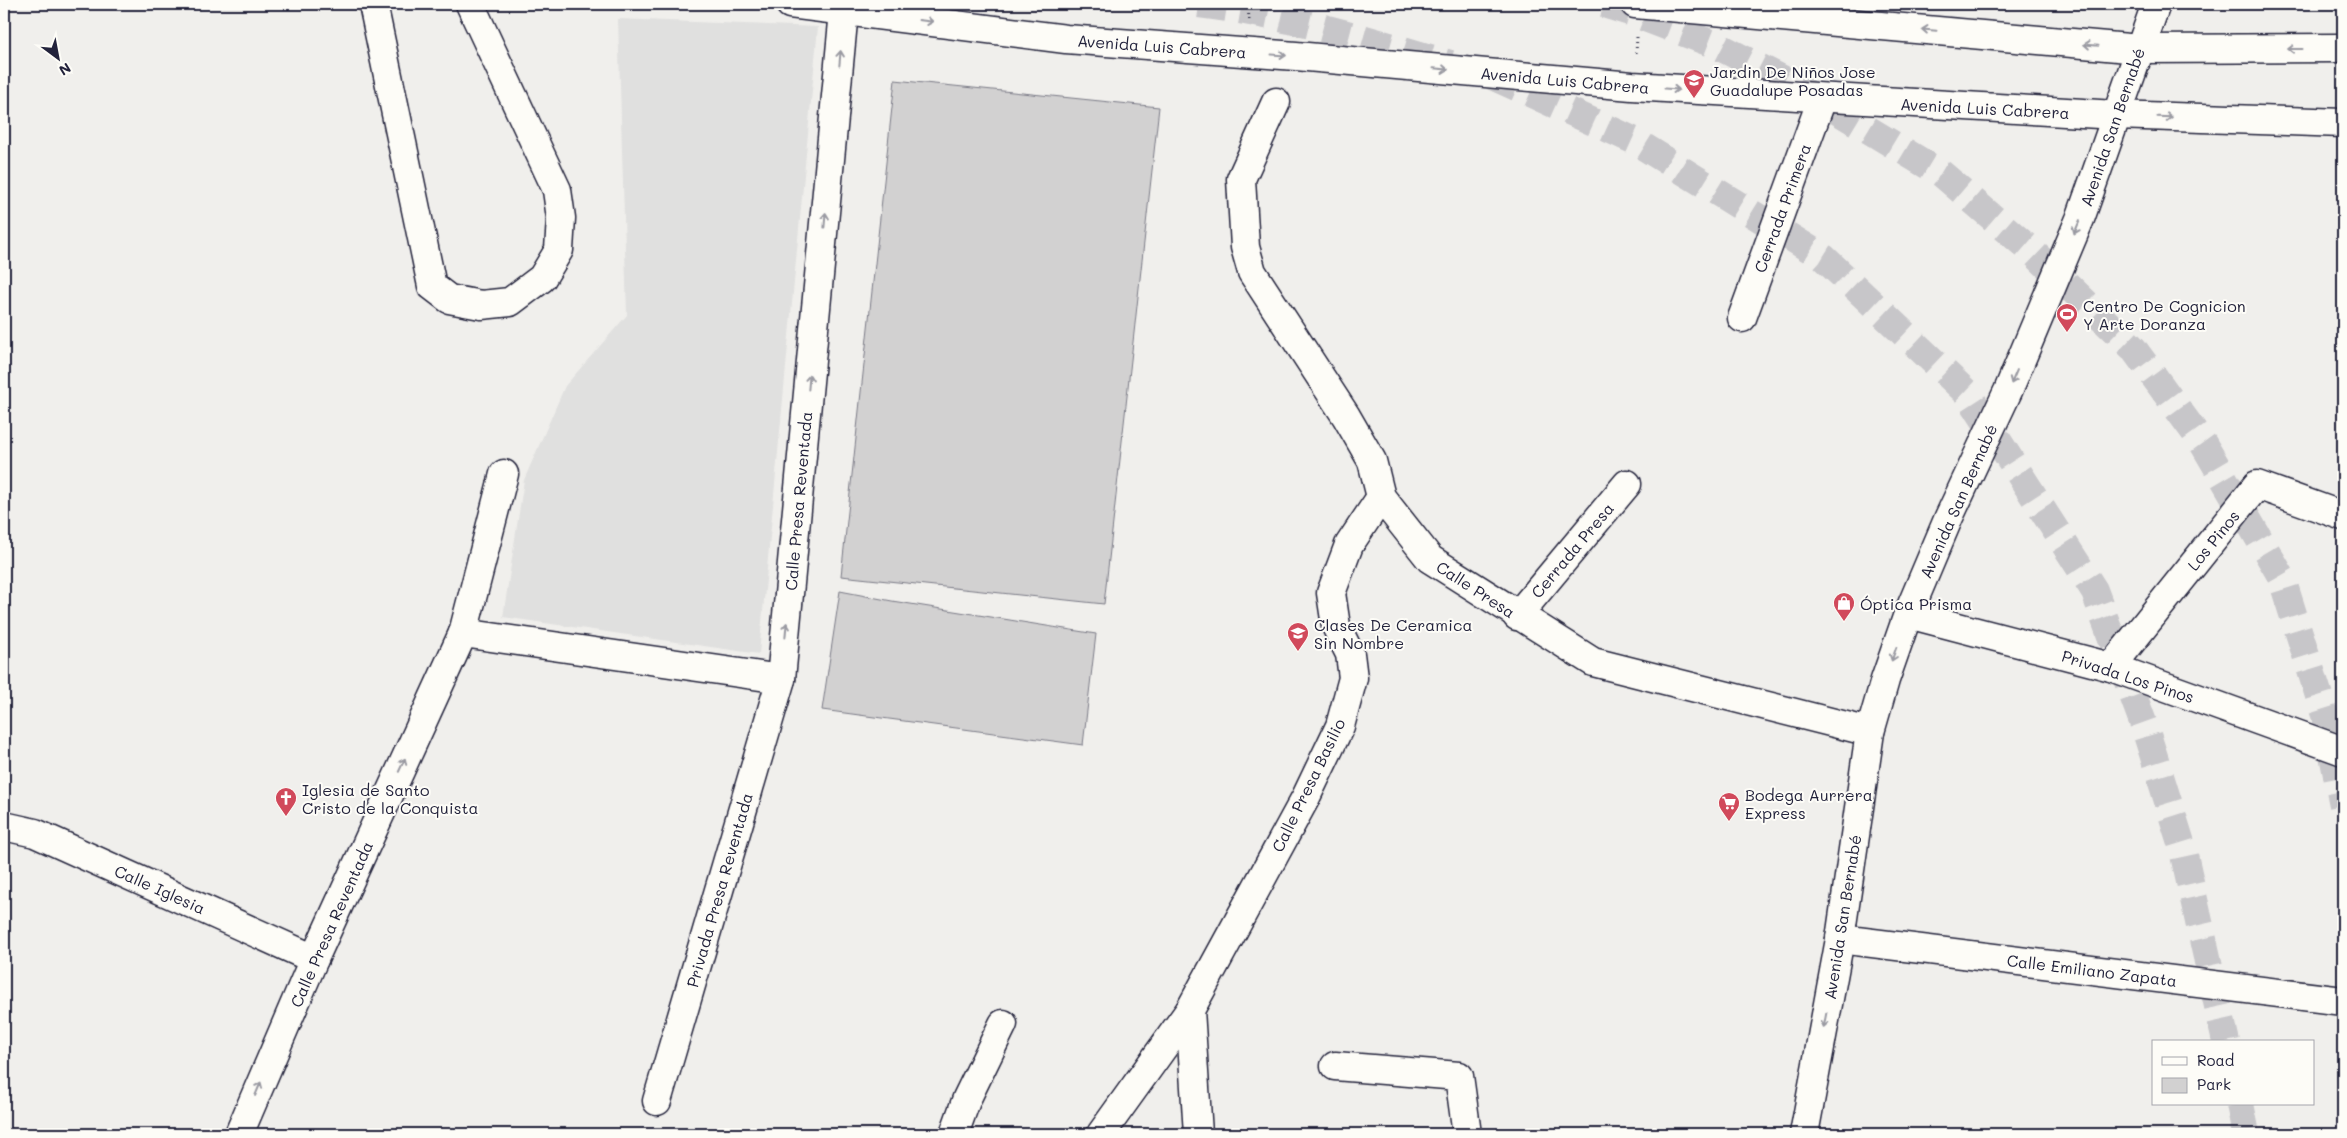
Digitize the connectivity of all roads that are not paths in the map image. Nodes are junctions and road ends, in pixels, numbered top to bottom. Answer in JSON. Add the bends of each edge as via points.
{"nodes":[{"id":1,"x":373,"y":4,"type":"edge"},
{"id":2,"x":470,"y":4,"type":"edge"},
{"id":3,"x":790,"y":4,"type":"edge"},
{"id":4,"x":1635,"y":4,"type":"edge"},
{"id":5,"x":1641,"y":4,"type":"edge"},
{"id":6,"x":2156,"y":4,"type":"edge"},
{"id":7,"x":846,"y":7,"type":"edge"},
{"id":8,"x":2343,"y":48,"type":"edge"},
{"id":9,"x":2140,"y":49,"type":"junction"},
{"id":10,"x":1822,"y":99,"type":"junction"},
{"id":11,"x":1276,"y":102,"type":"dead end"},
{"id":12,"x":2116,"y":115,"type":"junction"},
{"id":13,"x":2343,"y":123,"type":"edge"},
{"id":14,"x":1742,"y":318,"type":"dead end"},
{"id":15,"x":504,"y":474,"type":"dead end"},
{"id":16,"x":1627,"y":484,"type":"dead end"},
{"id":17,"x":1381,"y":497,"type":"junction"},
{"id":18,"x":2343,"y":516,"type":"edge"},
{"id":19,"x":1908,"y":614,"type":"junction"},
{"id":20,"x":1517,"y":616,"type":"junction"},
{"id":21,"x":463,"y":632,"type":"junction"},
{"id":22,"x":2111,"y":666,"type":"junction"},
{"id":23,"x":781,"y":679,"type":"junction"},
{"id":24,"x":1870,"y":732,"type":"junction"},
{"id":25,"x":2343,"y":752,"type":"edge"},
{"id":26,"x":4,"y":826,"type":"edge"},
{"id":27,"x":1840,"y":940,"type":"junction"},
{"id":28,"x":314,"y":959,"type":"junction"},
{"id":29,"x":2343,"y":1001,"type":"edge"},
{"id":30,"x":1190,"y":1010,"type":"junction"},
{"id":31,"x":1003,"y":1024,"type":"dead end"},
{"id":32,"x":1335,"y":1066,"type":"dead end"},
{"id":33,"x":657,"y":1101,"type":"dead end"},
{"id":34,"x":238,"y":1134,"type":"edge"},
{"id":35,"x":954,"y":1134,"type":"edge"},
{"id":36,"x":1101,"y":1134,"type":"edge"},
{"id":37,"x":1198,"y":1134,"type":"edge"},
{"id":38,"x":1467,"y":1134,"type":"edge"},
{"id":39,"x":1804,"y":1134,"type":"edge"}],
"edges":[{"from":1,"to":2,"type":"street","via":[[432,286],[449,299],[481,305],[510,302],[542,278],[559,250],[561,218],[557,190]]},
{"from":3,"to":7,"type":"street","name":"Avenida Luis Cabrera"},
{"from":4,"to":5,"type":"street"},
{"from":9,"to":5,"type":"street","one_way":true},
{"from":6,"to":9,"type":"street","name":"Avenida San Bernabé"},
{"from":7,"to":10,"type":"street","name":"Avenida Luis Cabrera","one_way":true,"via":[[1066,40]]},
{"from":23,"to":7,"type":"street","name":"Calle Presa Reventada","one_way":true},
{"from":8,"to":9,"type":"street","one_way":true},
{"from":9,"to":12,"type":"street","name":"Avenida San Bernabé"},
{"from":10,"to":12,"type":"street","name":"Avenida Luis Cabrera"},
{"from":10,"to":14,"type":"street","name":"Cerrada Primera"},
{"from":11,"to":17,"type":"street","name":"Calle Presa","via":[[1240,179],[1245,247],[1252,272],[1346,416],[1372,462]]},
{"from":12,"to":13,"type":"street","name":"Avenida Luis Cabrera","one_way":true},
{"from":12,"to":19,"type":"street","name":"Avenida San Bernabé","one_way":true,"via":[[2076,228],[2008,391]]},
{"from":15,"to":21,"type":"street","name":"Calle Presa Reventada"},
{"from":16,"to":20,"type":"street","name":"Cerrada Presa"},
{"from":17,"to":20,"type":"street","name":"Calle Presa","via":[[1430,559]]},
{"from":17,"to":30,"type":"street","name":"Calle Presa Basilio","via":[[1349,545],[1330,593],[1336,626],[1350,654],[1353,678],[1340,726],[1306,797]]},
{"from":18,"to":22,"type":"street","name":"Los Pinos","via":[[2258,485]]},
{"from":19,"to":22,"type":"street","name":"Privada Los Pinos"},
{"from":19,"to":24,"type":"street","name":"Avenida San Bernabé","one_way":true},
{"from":20,"to":24,"type":"street","name":"Calle Presa","via":[[1593,662]]},
{"from":21,"to":23,"type":"street"},
{"from":28,"to":21,"type":"street","name":"Calle Presa Reventada","one_way":true},
{"from":22,"to":25,"type":"street","name":"Privada Los Pinos"},
{"from":23,"to":33,"type":"street","name":"Privada Presa Reventada"},
{"from":24,"to":27,"type":"street","name":"Avenida San Bernabé"},
{"from":26,"to":28,"type":"street","name":"Calle Iglesia","via":[[35,833]]},
{"from":27,"to":29,"type":"street","name":"Calle Emiliano Zapata"},
{"from":27,"to":39,"type":"street","name":"Avenida San Bernabé","one_way":true},
{"from":34,"to":28,"type":"street","name":"Calle Presa Reventada","one_way":true},
{"from":30,"to":36,"type":"street","name":"Calle Presa Basilio"},
{"from":30,"to":37,"type":"street"},
{"from":31,"to":35,"type":"street","via":[[967,1098]]},
{"from":32,"to":38,"type":"street","via":[[1459,1076]]}]}
